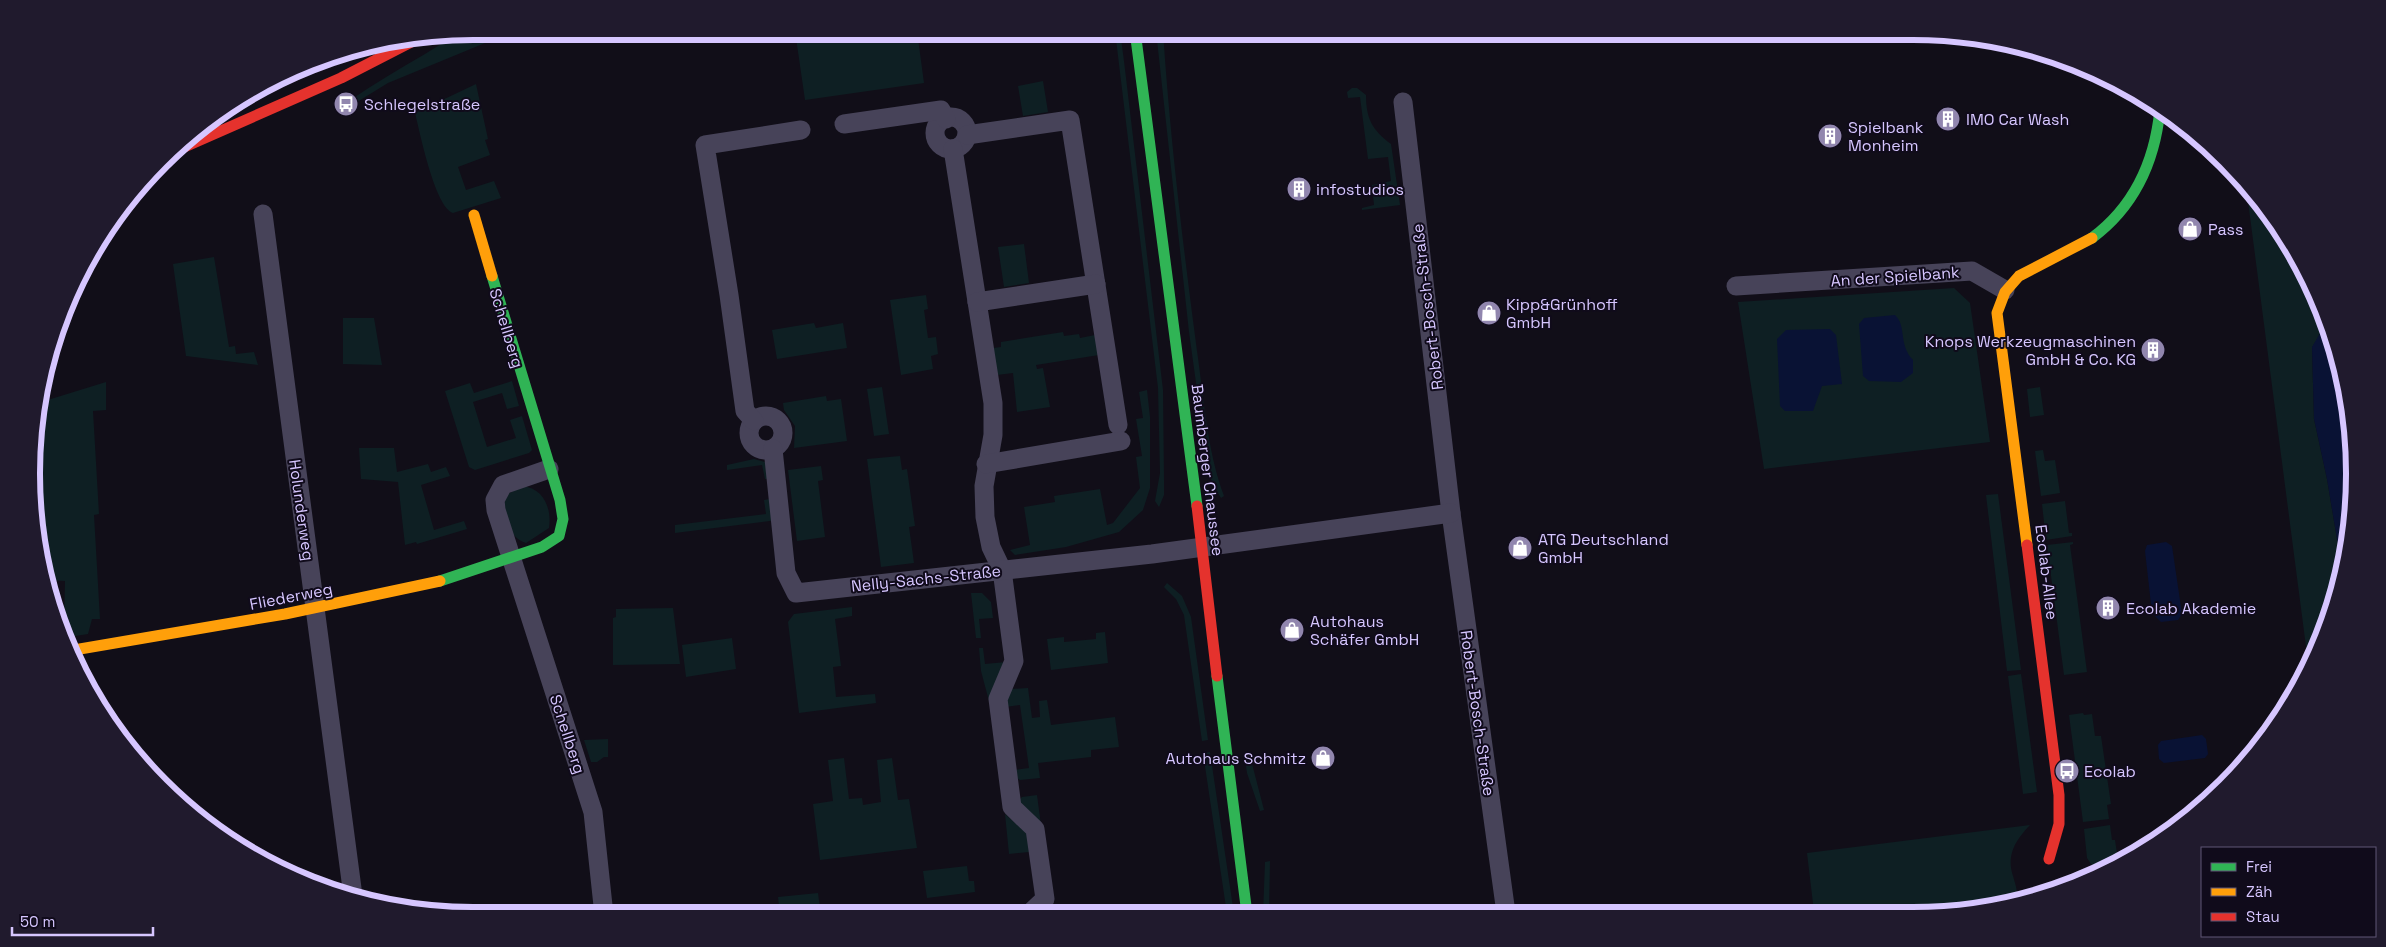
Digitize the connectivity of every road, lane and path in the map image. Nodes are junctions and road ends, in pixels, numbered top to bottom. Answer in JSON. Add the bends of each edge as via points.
{"nodes":[{"id":1,"x":1136,"y":40,"type":"edge"},
{"id":2,"x":403,"y":46,"type":"edge"},
{"id":3,"x":1404,"y":102,"type":"dead end"},
{"id":4,"x":2159,"y":117,"type":"edge"},
{"id":5,"x":946,"y":119,"type":"junction"},
{"id":6,"x":844,"y":124,"type":"dead end"},
{"id":7,"x":801,"y":130,"type":"dead end"},
{"id":8,"x":967,"y":135,"type":"junction"},
{"id":9,"x":195,"y":142,"type":"edge"},
{"id":10,"x":954,"y":149,"type":"junction"},
{"id":11,"x":263,"y":214,"type":"dead end"},
{"id":12,"x":474,"y":215,"type":"dead end"},
{"id":13,"x":1096,"y":284,"type":"junction"},
{"id":14,"x":1736,"y":286,"type":"dead end"},
{"id":15,"x":2005,"y":290,"type":"junction"},
{"id":16,"x":977,"y":302,"type":"junction"},
{"id":17,"x":986,"y":464,"type":"junction"},
{"id":18,"x":549,"y":469,"type":"junction"},
{"id":19,"x":1451,"y":513,"type":"junction"},
{"id":20,"x":1202,"y":546,"type":"junction"},
{"id":21,"x":510,"y":558,"type":"junction"},
{"id":22,"x":1002,"y":570,"type":"junction"},
{"id":23,"x":315,"y":607,"type":"junction"},
{"id":24,"x":78,"y":649,"type":"edge"},
{"id":25,"x":2049,"y":859,"type":"dead end"},
{"id":26,"x":351,"y":889,"type":"edge"},
{"id":27,"x":603,"y":907,"type":"edge"},
{"id":28,"x":1037,"y":907,"type":"edge"},
{"id":29,"x":1246,"y":907,"type":"edge"},
{"id":30,"x":1505,"y":907,"type":"edge"}],
"edges":[{"from":1,"to":20,"type":"street","name":"Baumberger Chaussee"},
{"from":2,"to":9,"type":"street","via":[[341,78]]},
{"from":3,"to":19,"type":"street","name":"Robert-Bosch-Straße"},
{"from":4,"to":15,"type":"street","via":[[2148,170],[2139,189],[2124,208],[2085,243],[2021,275]]},
{"from":5,"to":6,"type":"street","via":[[941,110]]},
{"from":5,"to":8,"type":"street","via":[[956,118],[962,122]]},
{"from":5,"to":10,"type":"street","via":[[937,125],[936,139],[940,145]]},
{"from":7,"to":22,"type":"street","name":"Nelly-Sachs-Straße","via":[[705,145],[745,411],[754,421],[773,417],[782,426],[782,440],[773,449],[786,574],[796,593]]},
{"from":8,"to":10,"type":"street","via":[[960,147]]},
{"from":8,"to":13,"type":"street","via":[[1070,120]]},
{"from":10,"to":16,"type":"street"},
{"from":11,"to":23,"type":"street","name":"Holunderweg"},
{"from":12,"to":18,"type":"street","name":"Schellberg"},
{"from":13,"to":16,"type":"street"},
{"from":13,"to":17,"type":"street","via":[[1119,433]]},
{"from":14,"to":15,"type":"street","name":"An der Spielbank","via":[[1972,271]]},
{"from":15,"to":25,"type":"street","name":"Ecolab-Allee","via":[[1997,313],[2059,795],[2059,824]]},
{"from":16,"to":17,"type":"street","via":[[993,403],[993,435]]},
{"from":17,"to":22,"type":"street","via":[[985,517],[991,547]]},
{"from":18,"to":21,"type":"street","name":"Schellberg","via":[[562,510],[559,536],[542,547]]},
{"from":18,"to":21,"type":"street","name":"Schellberg","via":[[508,482],[497,492],[496,510]]},
{"from":19,"to":20,"type":"street"},
{"from":19,"to":30,"type":"street","name":"Robert-Bosch-Straße"},
{"from":20,"to":22,"type":"street","name":"Nelly-Sachs-Straße"},
{"from":20,"to":29,"type":"street","name":"Baumberger Chaussee"},
{"from":21,"to":23,"type":"street","name":"Fliederweg","via":[[412,589]]},
{"from":21,"to":27,"type":"street","name":"Schellberg","via":[[593,812]]},
{"from":22,"to":28,"type":"street","via":[[1014,661],[998,699],[1012,807],[1035,829],[1046,899]]},
{"from":23,"to":24,"type":"street","name":"Fliederweg"},
{"from":23,"to":26,"type":"street","name":"Holunderweg"}]}
